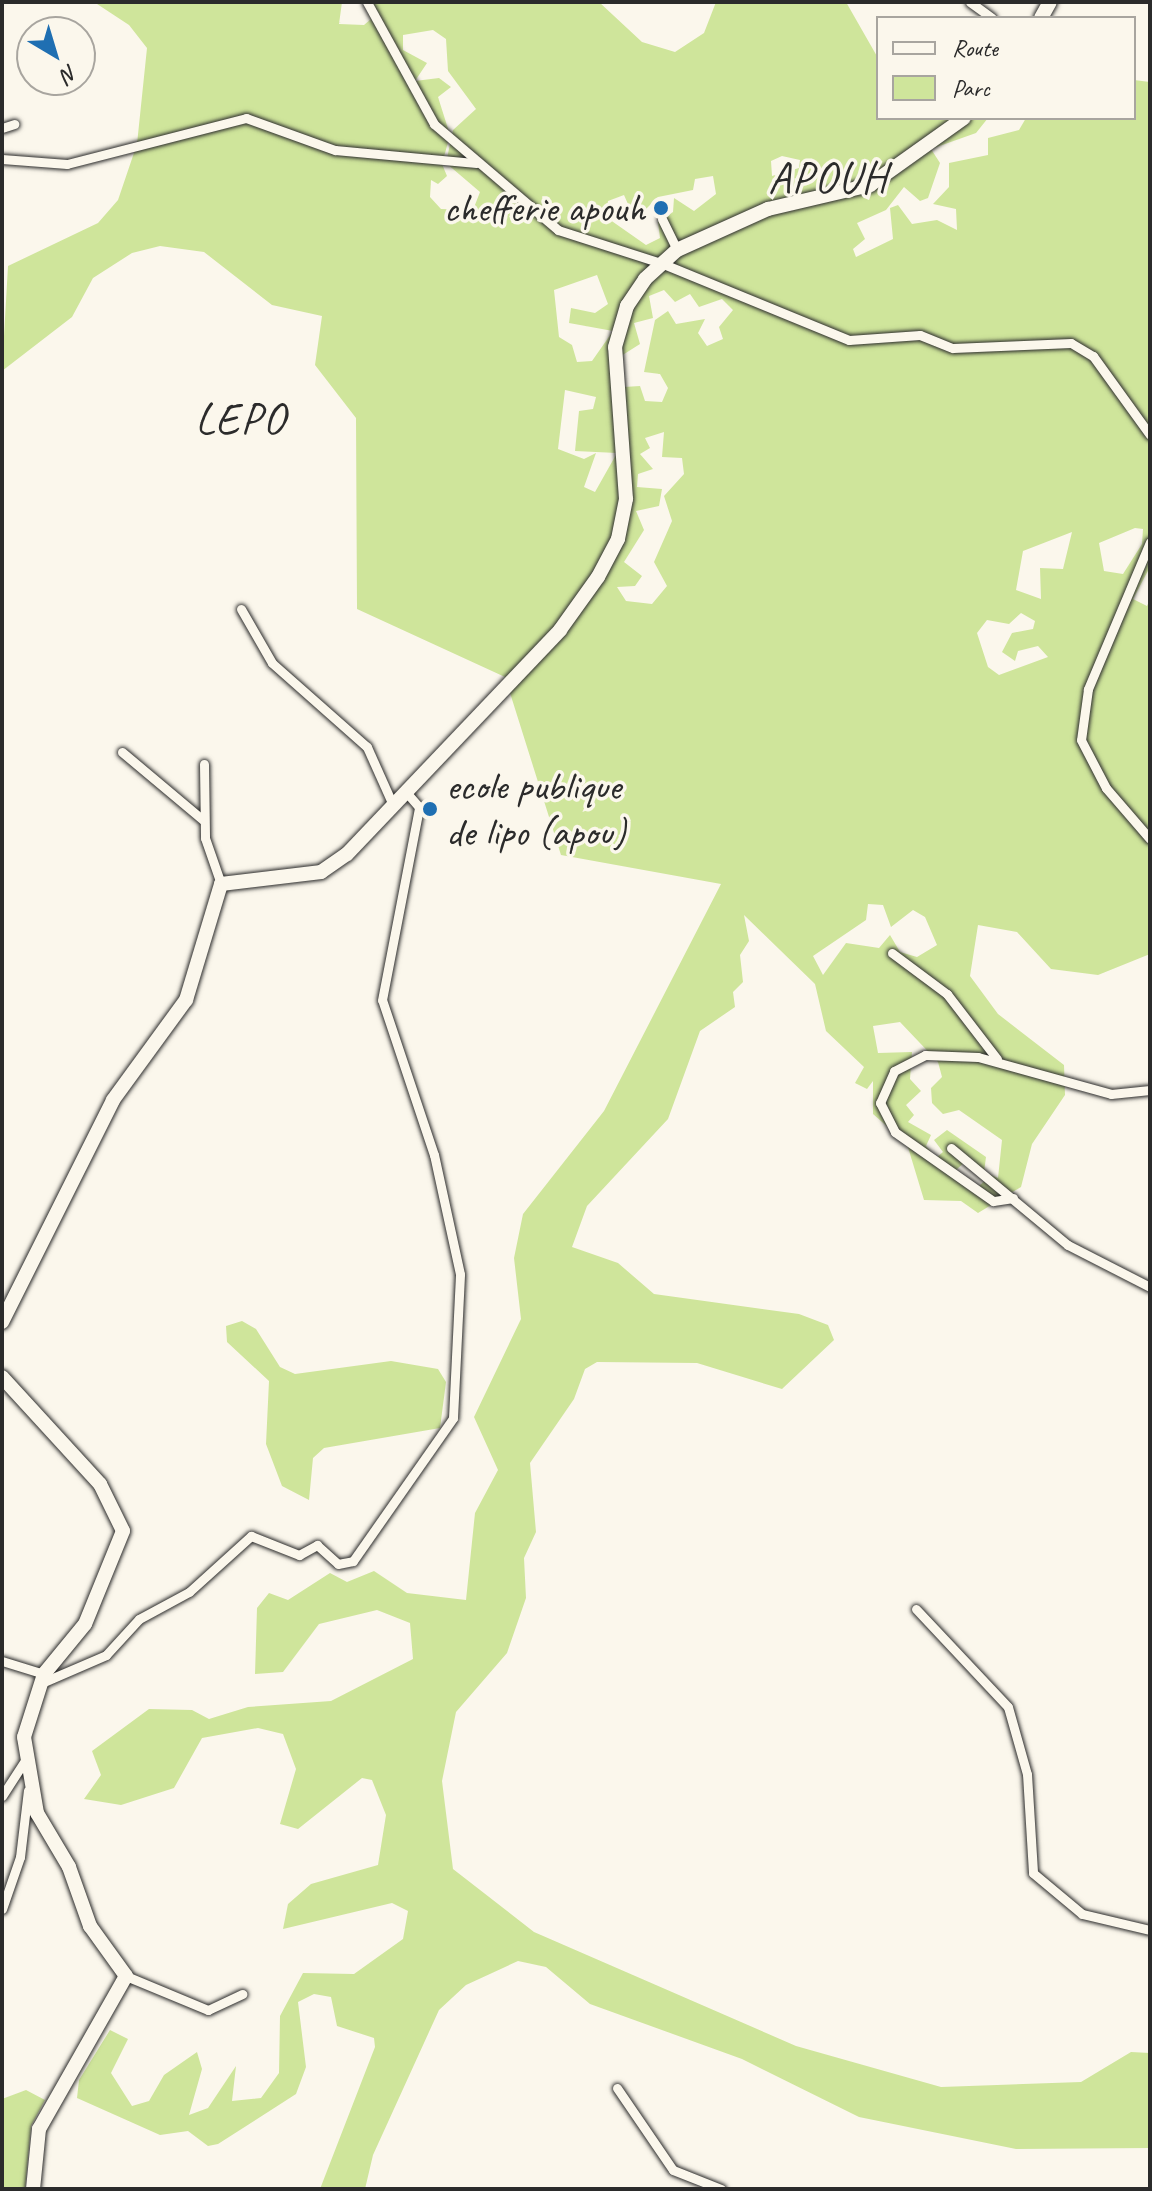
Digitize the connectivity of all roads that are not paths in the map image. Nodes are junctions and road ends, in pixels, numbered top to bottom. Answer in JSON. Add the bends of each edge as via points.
{"nodes":[{"id":1,"x":367,"y":2,"type":"edge"},
{"id":2,"x":970,"y":2,"type":"edge"},
{"id":3,"x":989,"y":16,"type":"edge"},
{"id":4,"x":961,"y":120,"type":"edge"},
{"id":5,"x":14,"y":124,"type":"dead end"},
{"id":6,"x":2,"y":128,"type":"edge"},
{"id":7,"x":2,"y":159,"type":"edge"},
{"id":8,"x":479,"y":164,"type":"junction"},
{"id":9,"x":662,"y":219,"type":"dead end"},
{"id":10,"x":677,"y":250,"type":"junction"},
{"id":11,"x":661,"y":263,"type":"junction"},
{"id":12,"x":1150,"y":435,"type":"edge"},
{"id":13,"x":1150,"y":542,"type":"edge"},
{"id":14,"x":241,"y":609,"type":"dead end"},
{"id":15,"x":122,"y":752,"type":"dead end"},
{"id":16,"x":204,"y":764,"type":"dead end"},
{"id":17,"x":405,"y":791,"type":"junction"},
{"id":18,"x":393,"y":805,"type":"junction"},
{"id":19,"x":203,"y":820,"type":"junction"},
{"id":20,"x":1150,"y":839,"type":"edge"},
{"id":21,"x":221,"y":884,"type":"junction"},
{"id":22,"x":892,"y":953,"type":"dead end"},
{"id":23,"x":997,"y":1059,"type":"junction"},
{"id":24,"x":1150,"y":1090,"type":"edge"},
{"id":25,"x":951,"y":1148,"type":"dead end"},
{"id":26,"x":1013,"y":1198,"type":"junction"},
{"id":27,"x":1150,"y":1287,"type":"edge"},
{"id":28,"x":6,"y":1304,"type":"edge"},
{"id":29,"x":2,"y":1322,"type":"edge"},
{"id":30,"x":2,"y":1377,"type":"edge"},
{"id":31,"x":916,"y":1609,"type":"dead end"},
{"id":32,"x":2,"y":1661,"type":"edge"},
{"id":33,"x":41,"y":1679,"type":"junction"},
{"id":34,"x":24,"y":1762,"type":"junction"},
{"id":35,"x":29,"y":1787,"type":"junction"},
{"id":36,"x":2,"y":1796,"type":"edge"},
{"id":37,"x":2,"y":1909,"type":"edge"},
{"id":38,"x":1150,"y":1930,"type":"edge"},
{"id":39,"x":126,"y":1976,"type":"junction"},
{"id":40,"x":243,"y":1994,"type":"dead end"},
{"id":41,"x":617,"y":2088,"type":"dead end"},
{"id":42,"x":33,"y":2189,"type":"edge"},
{"id":43,"x":721,"y":2189,"type":"edge"}],
"edges":[{"from":1,"to":8,"type":"street","via":[[424,111]]},
{"from":2,"to":3,"type":"street"},
{"from":4,"to":10,"type":"street","via":[[870,185],[785,203]]},
{"from":5,"to":6,"type":"street"},
{"from":7,"to":8,"type":"street","via":[[67,164],[246,118],[335,150]]},
{"from":8,"to":11,"type":"street","via":[[558,230]]},
{"from":9,"to":10,"type":"street"},
{"from":10,"to":11,"type":"street"},
{"from":11,"to":12,"type":"street","via":[[849,340],[920,335],[953,348],[1071,343],[1093,356]]},
{"from":11,"to":17,"type":"street","via":[[627,306],[615,347],[626,499],[612,554],[560,630]]},
{"from":13,"to":20,"type":"street","via":[[1093,676],[1081,740],[1099,778]]},
{"from":14,"to":18,"type":"street","via":[[272,663],[367,747]]},
{"from":15,"to":19,"type":"street"},
{"from":16,"to":19,"type":"street"},
{"from":17,"to":18,"type":"street"},
{"from":17,"to":33,"type":"street","via":[[419,807],[382,1000],[434,1155],[460,1274],[453,1418],[353,1561],[338,1564],[317,1545],[299,1555],[251,1536],[189,1592],[139,1619],[106,1655]]},
{"from":18,"to":21,"type":"street","via":[[321,872]]},
{"from":19,"to":21,"type":"street"},
{"from":21,"to":28,"type":"street","via":[[186,1000],[113,1100]]},
{"from":22,"to":23,"type":"street","via":[[947,994]]},
{"from":23,"to":24,"type":"street","via":[[1111,1094]]},
{"from":23,"to":26,"type":"street","via":[[925,1055],[909,1061],[888,1080],[880,1103],[895,1132],[935,1165],[993,1201]]},
{"from":25,"to":26,"type":"street"},
{"from":26,"to":27,"type":"street","via":[[1068,1245]]},
{"from":28,"to":29,"type":"street"},
{"from":30,"to":33,"type":"street","via":[[100,1484],[123,1531],[85,1624]]},
{"from":31,"to":38,"type":"street","via":[[1008,1707],[1027,1774],[1033,1873],[1082,1914]]},
{"from":32,"to":33,"type":"street"},
{"from":33,"to":34,"type":"street"},
{"from":34,"to":35,"type":"street"},
{"from":34,"to":36,"type":"street"},
{"from":35,"to":37,"type":"street","via":[[20,1857]]},
{"from":35,"to":39,"type":"street","via":[[90,1926]]},
{"from":39,"to":40,"type":"street","via":[[208,2010]]},
{"from":39,"to":42,"type":"street","via":[[39,2129]]},
{"from":41,"to":43,"type":"street","via":[[673,2170]]}]}
